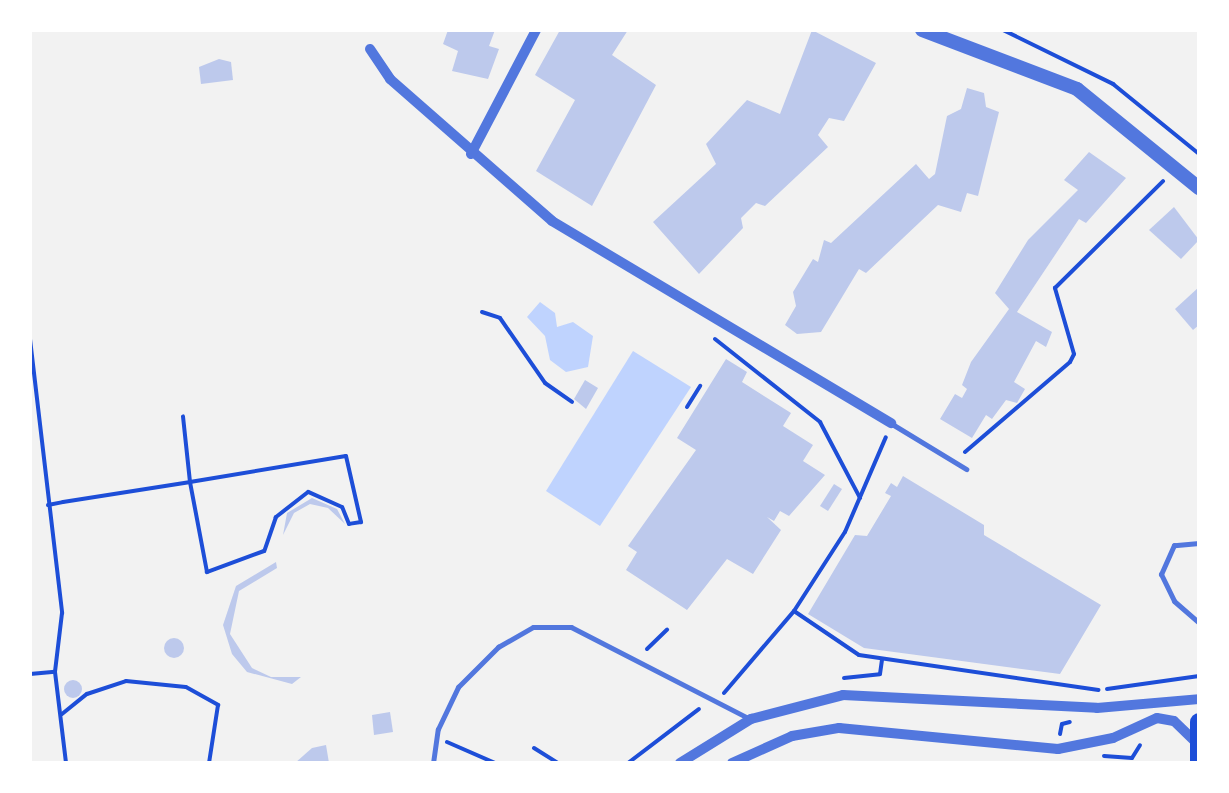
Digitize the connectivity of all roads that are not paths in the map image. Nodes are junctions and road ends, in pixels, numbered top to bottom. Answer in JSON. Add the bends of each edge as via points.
{"nodes":[{"id":1,"x":536,"y":30,"type":"edge"},
{"id":2,"x":922,"y":30,"type":"edge"},
{"id":3,"x":370,"y":49,"type":"dead end"},
{"id":4,"x":471,"y":154,"type":"junction"},
{"id":5,"x":1199,"y":188,"type":"edge"},
{"id":6,"x":891,"y":423,"type":"joint"},
{"id":7,"x":966,"y":469,"type":"dead end"},
{"id":8,"x":1199,"y":543,"type":"edge"},
{"id":9,"x":1199,"y":622,"type":"edge"},
{"id":10,"x":1199,"y":699,"type":"edge"},
{"id":11,"x":751,"y":719,"type":"junction"},
{"id":12,"x":1199,"y":722,"type":"edge"},
{"id":13,"x":1196,"y":742,"type":"junction"},
{"id":14,"x":433,"y":763,"type":"edge"},
{"id":15,"x":680,"y":763,"type":"edge"},
{"id":16,"x":732,"y":763,"type":"edge"},
{"id":17,"x":1199,"y":763,"type":"edge"}],
"edges":[{"from":1,"to":4,"type":"street"},
{"from":2,"to":5,"type":"street","via":[[1077,89]]},
{"from":3,"to":4,"type":"street","via":[[390,79]]},
{"from":4,"to":6,"type":"street","via":[[552,221]]},
{"from":6,"to":7,"type":"lane"},
{"from":8,"to":9,"type":"lane","via":[[1174,545],[1161,561],[1161,574],[1174,601]]},
{"from":10,"to":11,"type":"street","via":[[1071,705],[862,694]]},
{"from":11,"to":14,"type":"lane","via":[[571,628],[532,627],[498,647],[458,686]]},
{"from":11,"to":15,"type":"street"},
{"from":12,"to":13,"type":"main road"},
{"from":13,"to":16,"type":"street","via":[[1174,721],[1157,718],[1087,746],[1058,749],[840,728],[792,736]]},
{"from":13,"to":17,"type":"main road"}]}
